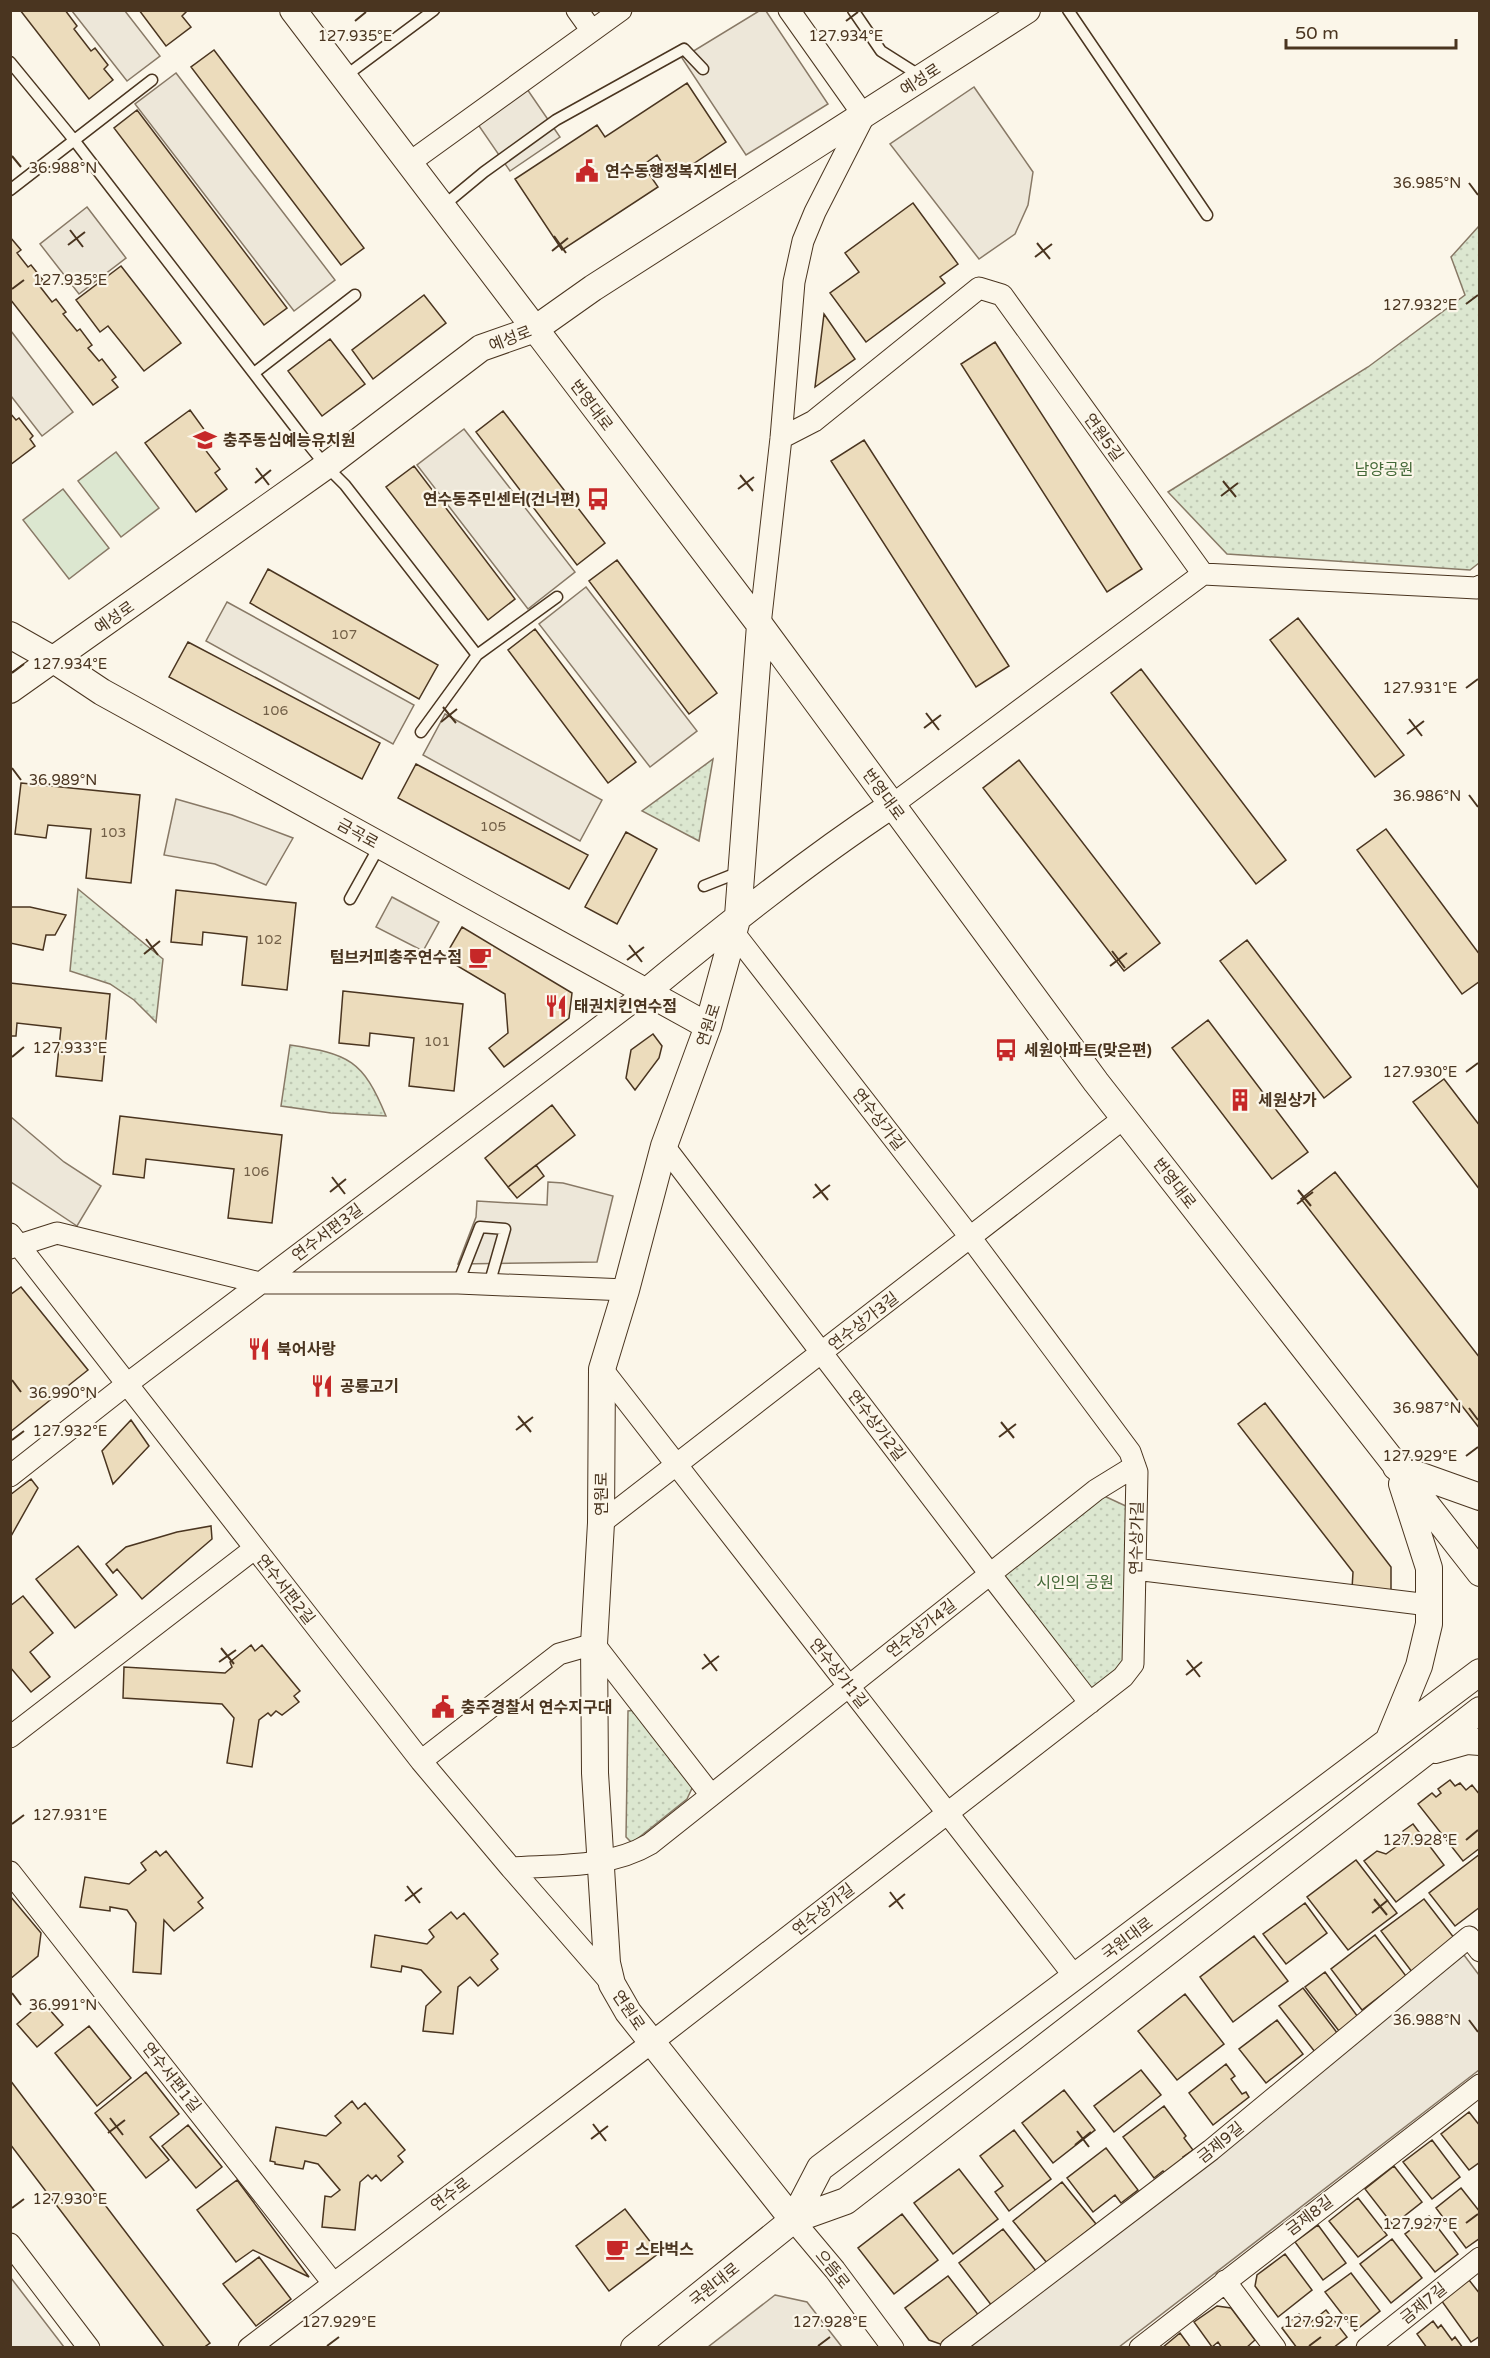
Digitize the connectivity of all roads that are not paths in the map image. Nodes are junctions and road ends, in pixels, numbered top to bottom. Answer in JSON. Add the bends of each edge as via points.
{"nodes":[{"id":1,"x":293,"y":10,"type":"edge"},
{"id":2,"x":434,"y":10,"type":"edge"},
{"id":3,"x":577,"y":10,"type":"edge"},
{"id":4,"x":621,"y":10,"type":"edge"},
{"id":5,"x":853,"y":10,"type":"edge"},
{"id":6,"x":1027,"y":10,"type":"edge"},
{"id":7,"x":1068,"y":10,"type":"edge"},
{"id":8,"x":797,"y":13,"type":"edge"},
{"id":9,"x":592,"y":31,"type":"junction"},
{"id":10,"x":10,"y":63,"type":"edge"},
{"id":11,"x":703,"y":69,"type":"dead end"},
{"id":12,"x":344,"y":77,"type":"junction"},
{"id":13,"x":923,"y":78,"type":"junction"},
{"id":14,"x":152,"y":80,"type":"dead end"},
{"id":15,"x":864,"y":116,"type":"junction"},
{"id":16,"x":74,"y":141,"type":"junction"},
{"id":17,"x":410,"y":164,"type":"junction"},
{"id":18,"x":10,"y":190,"type":"edge"},
{"id":19,"x":442,"y":206,"type":"junction"},
{"id":20,"x":1207,"y":215,"type":"dead end"},
{"id":21,"x":355,"y":295,"type":"dead end"},
{"id":22,"x":535,"y":329,"type":"junction"},
{"id":23,"x":254,"y":373,"type":"junction"},
{"id":24,"x":781,"y":438,"type":"junction"},
{"id":25,"x":326,"y":466,"type":"junction"},
{"id":26,"x":1203,"y":574,"type":"junction"},
{"id":27,"x":1479,"y":589,"type":"edge"},
{"id":28,"x":557,"y":597,"type":"dead end"},
{"id":29,"x":760,"y":625,"type":"junction"},
{"id":30,"x":10,"y":634,"type":"edge"},
{"id":31,"x":477,"y":655,"type":"junction"},
{"id":32,"x":54,"y":660,"type":"junction"},
{"id":33,"x":10,"y":690,"type":"edge"},
{"id":34,"x":421,"y":732,"type":"dead end"},
{"id":35,"x":892,"y":805,"type":"junction"},
{"id":36,"x":380,"y":845,"type":"junction"},
{"id":37,"x":742,"y":871,"type":"junction"},
{"id":38,"x":704,"y":886,"type":"dead end"},
{"id":39,"x":350,"y":899,"type":"dead end"},
{"id":40,"x":736,"y":925,"type":"junction"},
{"id":41,"x":646,"y":992,"type":"junction"},
{"id":42,"x":708,"y":1026,"type":"junction"},
{"id":43,"x":1124,"y":1118,"type":"junction"},
{"id":44,"x":664,"y":1146,"type":"junction"},
{"id":45,"x":970,"y":1237,"type":"junction"},
{"id":46,"x":13,"y":1242,"type":"edge"},
{"id":47,"x":260,"y":1283,"type":"junction"},
{"id":48,"x":458,"y":1283,"type":"junction"},
{"id":49,"x":489,"y":1286,"type":"junction"},
{"id":50,"x":626,"y":1290,"type":"junction"},
{"id":51,"x":822,"y":1352,"type":"junction"},
{"id":52,"x":602,"y":1370,"type":"junction"},
{"id":53,"x":127,"y":1384,"type":"junction"},
{"id":54,"x":676,"y":1466,"type":"junction"},
{"id":55,"x":1135,"y":1466,"type":"junction"},
{"id":56,"x":1396,"y":1467,"type":"junction"},
{"id":57,"x":10,"y":1476,"type":"edge"},
{"id":58,"x":1479,"y":1497,"type":"edge"},
{"id":59,"x":601,"y":1523,"type":"junction"},
{"id":60,"x":254,"y":1549,"type":"junction"},
{"id":61,"x":1135,"y":1569,"type":"junction"},
{"id":62,"x":990,"y":1574,"type":"junction"},
{"id":63,"x":1479,"y":1574,"type":"edge"},
{"id":64,"x":1429,"y":1605,"type":"junction"},
{"id":65,"x":594,"y":1644,"type":"junction"},
{"id":66,"x":1479,"y":1672,"type":"edge"},
{"id":67,"x":849,"y":1685,"type":"junction"},
{"id":68,"x":1090,"y":1702,"type":"junction"},
{"id":69,"x":1479,"y":1710,"type":"edge"},
{"id":70,"x":10,"y":1737,"type":"edge"},
{"id":71,"x":1389,"y":1740,"type":"junction"},
{"id":72,"x":1479,"y":1742,"type":"edge"},
{"id":73,"x":1424,"y":1754,"type":"junction"},
{"id":74,"x":421,"y":1761,"type":"junction"},
{"id":75,"x":711,"y":1795,"type":"junction"},
{"id":76,"x":948,"y":1812,"type":"junction"},
{"id":77,"x":601,"y":1861,"type":"junction"},
{"id":78,"x":511,"y":1868,"type":"junction"},
{"id":79,"x":10,"y":1872,"type":"edge"},
{"id":80,"x":1479,"y":1951,"type":"edge"},
{"id":81,"x":1075,"y":1977,"type":"junction"},
{"id":82,"x":612,"y":1984,"type":"junction"},
{"id":83,"x":651,"y":2043,"type":"junction"},
{"id":84,"x":1479,"y":2085,"type":"edge"},
{"id":85,"x":793,"y":2220,"type":"junction"},
{"id":86,"x":10,"y":2244,"type":"edge"},
{"id":87,"x":1479,"y":2258,"type":"edge"},
{"id":88,"x":1225,"y":2281,"type":"junction"},
{"id":89,"x":333,"y":2283,"type":"junction"},
{"id":90,"x":89,"y":2348,"type":"edge"},
{"id":91,"x":249,"y":2348,"type":"edge"},
{"id":92,"x":634,"y":2348,"type":"edge"},
{"id":93,"x":893,"y":2348,"type":"edge"},
{"id":94,"x":951,"y":2348,"type":"edge"},
{"id":95,"x":1140,"y":2348,"type":"edge"},
{"id":96,"x":1275,"y":2348,"type":"edge"},
{"id":97,"x":1367,"y":2348,"type":"edge"}],
"edges":[{"from":1,"to":12,"type":"street","name":"번영대로"},
{"from":2,"to":12,"type":"lane"},
{"from":3,"to":9,"type":"street"},
{"from":4,"to":9,"type":"street"},
{"from":5,"to":13,"type":"lane","via":[[881,51]]},
{"from":6,"to":13,"type":"street","name":"예성로"},
{"from":7,"to":20,"type":"lane"},
{"from":8,"to":15,"type":"street"},
{"from":9,"to":17,"type":"street"},
{"from":10,"to":16,"type":"lane"},
{"from":11,"to":19,"type":"lane","via":[[684,49],[556,120]]},
{"from":12,"to":17,"type":"street","name":"번영대로"},
{"from":13,"to":15,"type":"street","name":"예성로"},
{"from":14,"to":16,"type":"lane"},
{"from":15,"to":22,"type":"street","name":"예성로"},
{"from":15,"to":24,"type":"street","via":[[804,241],[794,282]]},
{"from":16,"to":18,"type":"lane"},
{"from":16,"to":23,"type":"lane"},
{"from":17,"to":19,"type":"street","name":"번영대로"},
{"from":19,"to":22,"type":"street","name":"번영대로"},
{"from":21,"to":23,"type":"lane"},
{"from":22,"to":25,"type":"street","name":"예성로","via":[[481,348]]},
{"from":22,"to":29,"type":"street","name":"번영대로"},
{"from":23,"to":25,"type":"lane"},
{"from":24,"to":26,"type":"street","name":"연원5길","via":[[814,421],[979,288],[1002,295]]},
{"from":24,"to":29,"type":"street"},
{"from":25,"to":31,"type":"lane"},
{"from":25,"to":32,"type":"street","name":"예성로"},
{"from":26,"to":27,"type":"street"},
{"from":26,"to":35,"type":"street"},
{"from":28,"to":31,"type":"lane"},
{"from":29,"to":35,"type":"street","name":"번영대로"},
{"from":29,"to":37,"type":"street","name":"연원로"},
{"from":30,"to":32,"type":"street","name":"금곡로"},
{"from":31,"to":34,"type":"lane"},
{"from":32,"to":33,"type":"street","name":"예성로"},
{"from":32,"to":36,"type":"street","name":"금곡로","via":[[102,692]]},
{"from":35,"to":40,"type":"street","via":[[838,840]]},
{"from":35,"to":43,"type":"street","name":"번영대로"},
{"from":36,"to":39,"type":"lane"},
{"from":36,"to":41,"type":"street","name":"금곡로"},
{"from":37,"to":38,"type":"lane"},
{"from":37,"to":40,"type":"street","name":"연원로"},
{"from":40,"to":41,"type":"street"},
{"from":40,"to":42,"type":"street","name":"연원로"},
{"from":40,"to":45,"type":"street","name":"연수상가길"},
{"from":41,"to":42,"type":"street","name":"금곡로"},
{"from":41,"to":47,"type":"street","name":"연수서편3길"},
{"from":42,"to":44,"type":"street","name":"연원로"},
{"from":43,"to":45,"type":"street","name":"연수상가3길"},
{"from":43,"to":56,"type":"street","name":"번영대로"},
{"from":44,"to":50,"type":"street","name":"연원로"},
{"from":44,"to":51,"type":"street","name":"연수상가2길"},
{"from":45,"to":51,"type":"street","name":"연수상가3길"},
{"from":45,"to":55,"type":"street","name":"연수상가길","via":[[1130,1452]]},
{"from":46,"to":47,"type":"street","via":[[57,1233]]},
{"from":46,"to":53,"type":"street","name":"연수서편2길"},
{"from":47,"to":48,"type":"street"},
{"from":47,"to":53,"type":"street","name":"연수서편3길"},
{"from":48,"to":49,"type":"street"},
{"from":48,"to":49,"type":"lane","via":[[480,1227],[505,1228]]},
{"from":49,"to":50,"type":"street"},
{"from":50,"to":52,"type":"street","name":"연원로"},
{"from":51,"to":54,"type":"street","name":"연수상가3길"},
{"from":51,"to":62,"type":"street","name":"연수상가2길"},
{"from":52,"to":54,"type":"street","name":"연수상가1길"},
{"from":52,"to":59,"type":"street","name":"연원로"},
{"from":53,"to":57,"type":"street","name":"연수서편3길"},
{"from":53,"to":60,"type":"street","name":"연수서편2길"},
{"from":54,"to":59,"type":"street","name":"연수상가3길"},
{"from":54,"to":67,"type":"street","name":"연수상가1길"},
{"from":55,"to":61,"type":"street","name":"연수상가길"},
{"from":55,"to":62,"type":"street","name":"연수상가4길","via":[[1096,1490]]},
{"from":56,"to":58,"type":"street"},
{"from":56,"to":63,"type":"street","name":"번영대로"},
{"from":56,"to":64,"type":"street","via":[[1430,1568]]},
{"from":59,"to":65,"type":"street","name":"연원로"},
{"from":60,"to":70,"type":"street"},
{"from":60,"to":74,"type":"street","name":"연수서편2길"},
{"from":61,"to":64,"type":"street"},
{"from":61,"to":68,"type":"street","name":"연수상가길","via":[[1133,1664],[1123,1677]]},
{"from":62,"to":67,"type":"street","name":"연수상가4길"},
{"from":62,"to":68,"type":"street","name":"연수상가2길"},
{"from":64,"to":71,"type":"street","via":[[1429,1624],[1419,1666]]},
{"from":65,"to":74,"type":"street","via":[[559,1654]]},
{"from":65,"to":75,"type":"street"},
{"from":65,"to":77,"type":"street","name":"연원로","via":[[595,1773]]},
{"from":66,"to":71,"type":"street","name":"국원대로"},
{"from":67,"to":75,"type":"street","name":"연수상가4길"},
{"from":67,"to":76,"type":"street","name":"연수상가1길"},
{"from":68,"to":76,"type":"street","name":"연수상가길"},
{"from":69,"to":73,"type":"street","name":"국원대로"},
{"from":71,"to":81,"type":"street","name":"국원대로"},
{"from":72,"to":73,"type":"street","via":[[1467,1741]]},
{"from":73,"to":85,"type":"street","name":"국원대로","via":[[846,2201]]},
{"from":74,"to":78,"type":"street","name":"연수서편2길"},
{"from":75,"to":77,"type":"street","name":"연수상가4길","via":[[644,1848]]},
{"from":76,"to":81,"type":"street","name":"연수상가1길"},
{"from":76,"to":83,"type":"street","name":"연수상가길"},
{"from":77,"to":78,"type":"street"},
{"from":77,"to":82,"type":"street","name":"연원로"},
{"from":78,"to":82,"type":"street","name":"연수서편2길"},
{"from":79,"to":89,"type":"street","name":"연수서편1길"},
{"from":80,"to":94,"type":"street","name":"금제9길","via":[[1469,1937],[1210,2150]]},
{"from":81,"to":85,"type":"street","name":"국원대로","via":[[820,2168]]},
{"from":82,"to":83,"type":"street","name":"연원로"},
{"from":83,"to":85,"type":"street","name":"연원로"},
{"from":83,"to":89,"type":"street","name":"연수로"},
{"from":84,"to":88,"type":"street","name":"금제8길"},
{"from":85,"to":92,"type":"street","name":"국원대로"},
{"from":85,"to":93,"type":"street","name":"으뜸로"},
{"from":86,"to":90,"type":"street"},
{"from":87,"to":97,"type":"street","name":"금제7길"},
{"from":88,"to":95,"type":"street","name":"금제8길"},
{"from":88,"to":96,"type":"street"},
{"from":89,"to":91,"type":"street","name":"연수로"}]}
